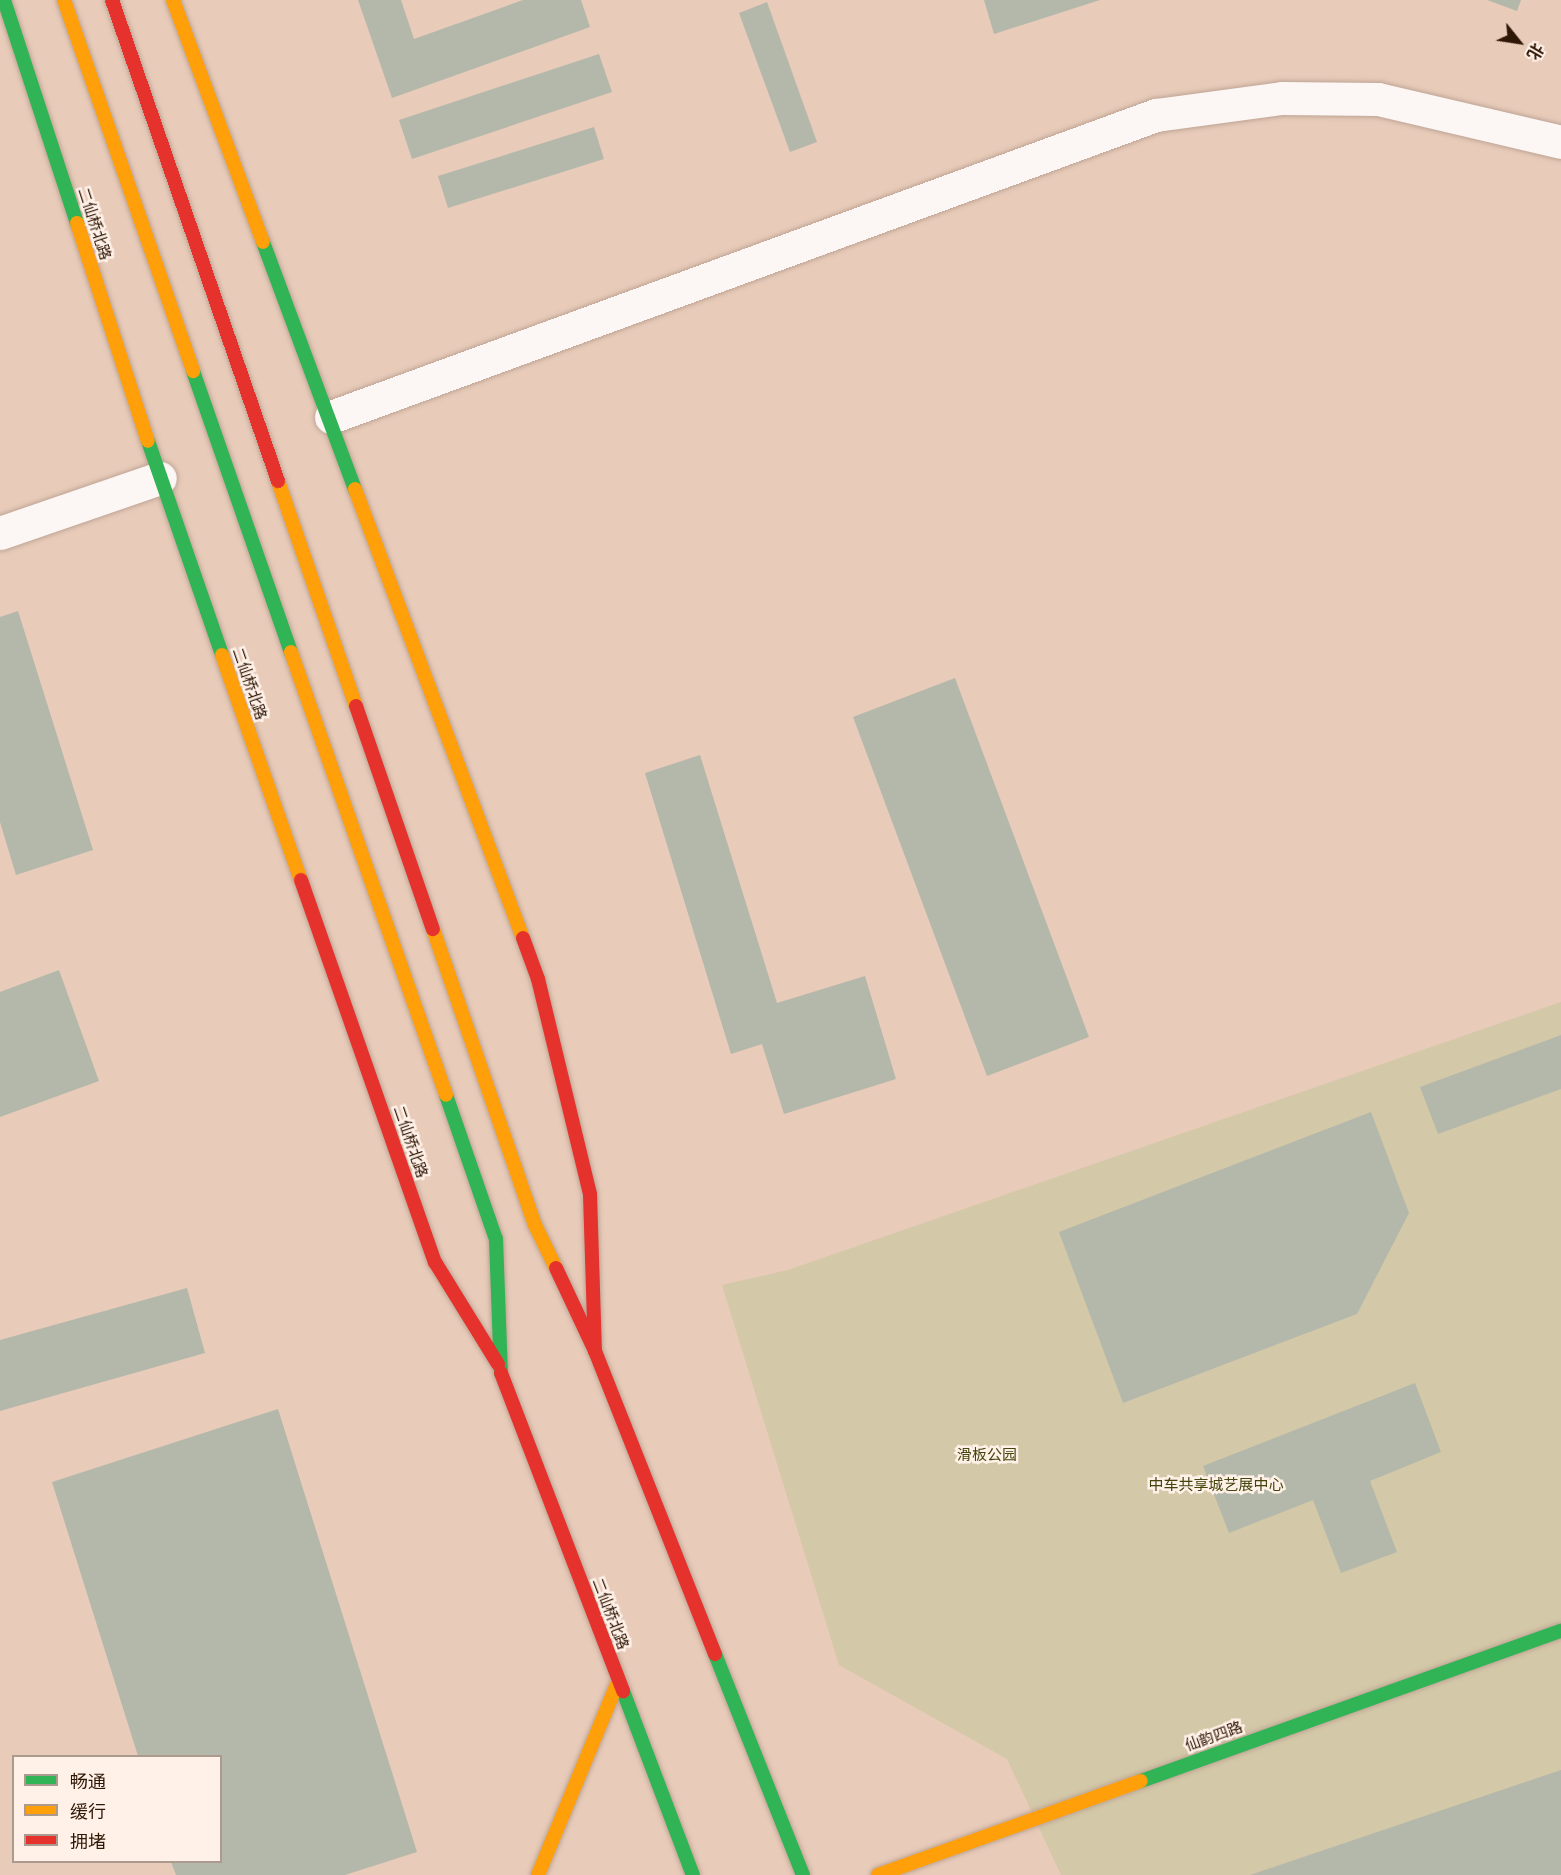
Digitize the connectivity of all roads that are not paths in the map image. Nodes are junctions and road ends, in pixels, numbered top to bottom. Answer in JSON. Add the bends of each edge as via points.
{"nodes":[{"id":1,"x":4,"y":0,"type":"edge"},
{"id":2,"x":64,"y":0,"type":"edge"},
{"id":3,"x":112,"y":0,"type":"edge"},
{"id":4,"x":173,"y":0,"type":"edge"},
{"id":5,"x":1561,"y":142,"type":"edge"},
{"id":6,"x":331,"y":417,"type":"junction"},
{"id":7,"x":160,"y":478,"type":"junction"},
{"id":8,"x":0,"y":533,"type":"edge"},
{"id":9,"x":595,"y":1351,"type":"junction"},
{"id":10,"x":498,"y":1364,"type":"junction"},
{"id":11,"x":1561,"y":1630,"type":"edge"},
{"id":12,"x":618,"y":1682,"type":"junction"},
{"id":13,"x":538,"y":1875,"type":"edge"},
{"id":14,"x":693,"y":1875,"type":"edge"},
{"id":15,"x":803,"y":1875,"type":"edge"},
{"id":16,"x":878,"y":1875,"type":"edge"}],
"edges":[{"from":1,"to":7,"type":"main road","name":"二仙桥北路"},
{"from":2,"to":10,"type":"main road","name":"二仙桥北路","via":[[496,1239]]},
{"from":3,"to":9,"type":"main road","via":[[535,1225]]},
{"from":4,"to":6,"type":"main road"},
{"from":5,"to":6,"type":"street","via":[[1378,99],[1282,98],[1156,115]]},
{"from":6,"to":9,"type":"main road","via":[[537,980],[590,1194]]},
{"from":7,"to":8,"type":"street"},
{"from":7,"to":10,"type":"main road","name":"二仙桥北路","via":[[435,1262]]},
{"from":9,"to":15,"type":"main road"},
{"from":10,"to":12,"type":"main road","name":"二仙桥北路"},
{"from":11,"to":16,"type":"main road","name":"仙韵四路"},
{"from":12,"to":13,"type":"main road"},
{"from":12,"to":14,"type":"main road","name":"二仙桥北路"}]}
